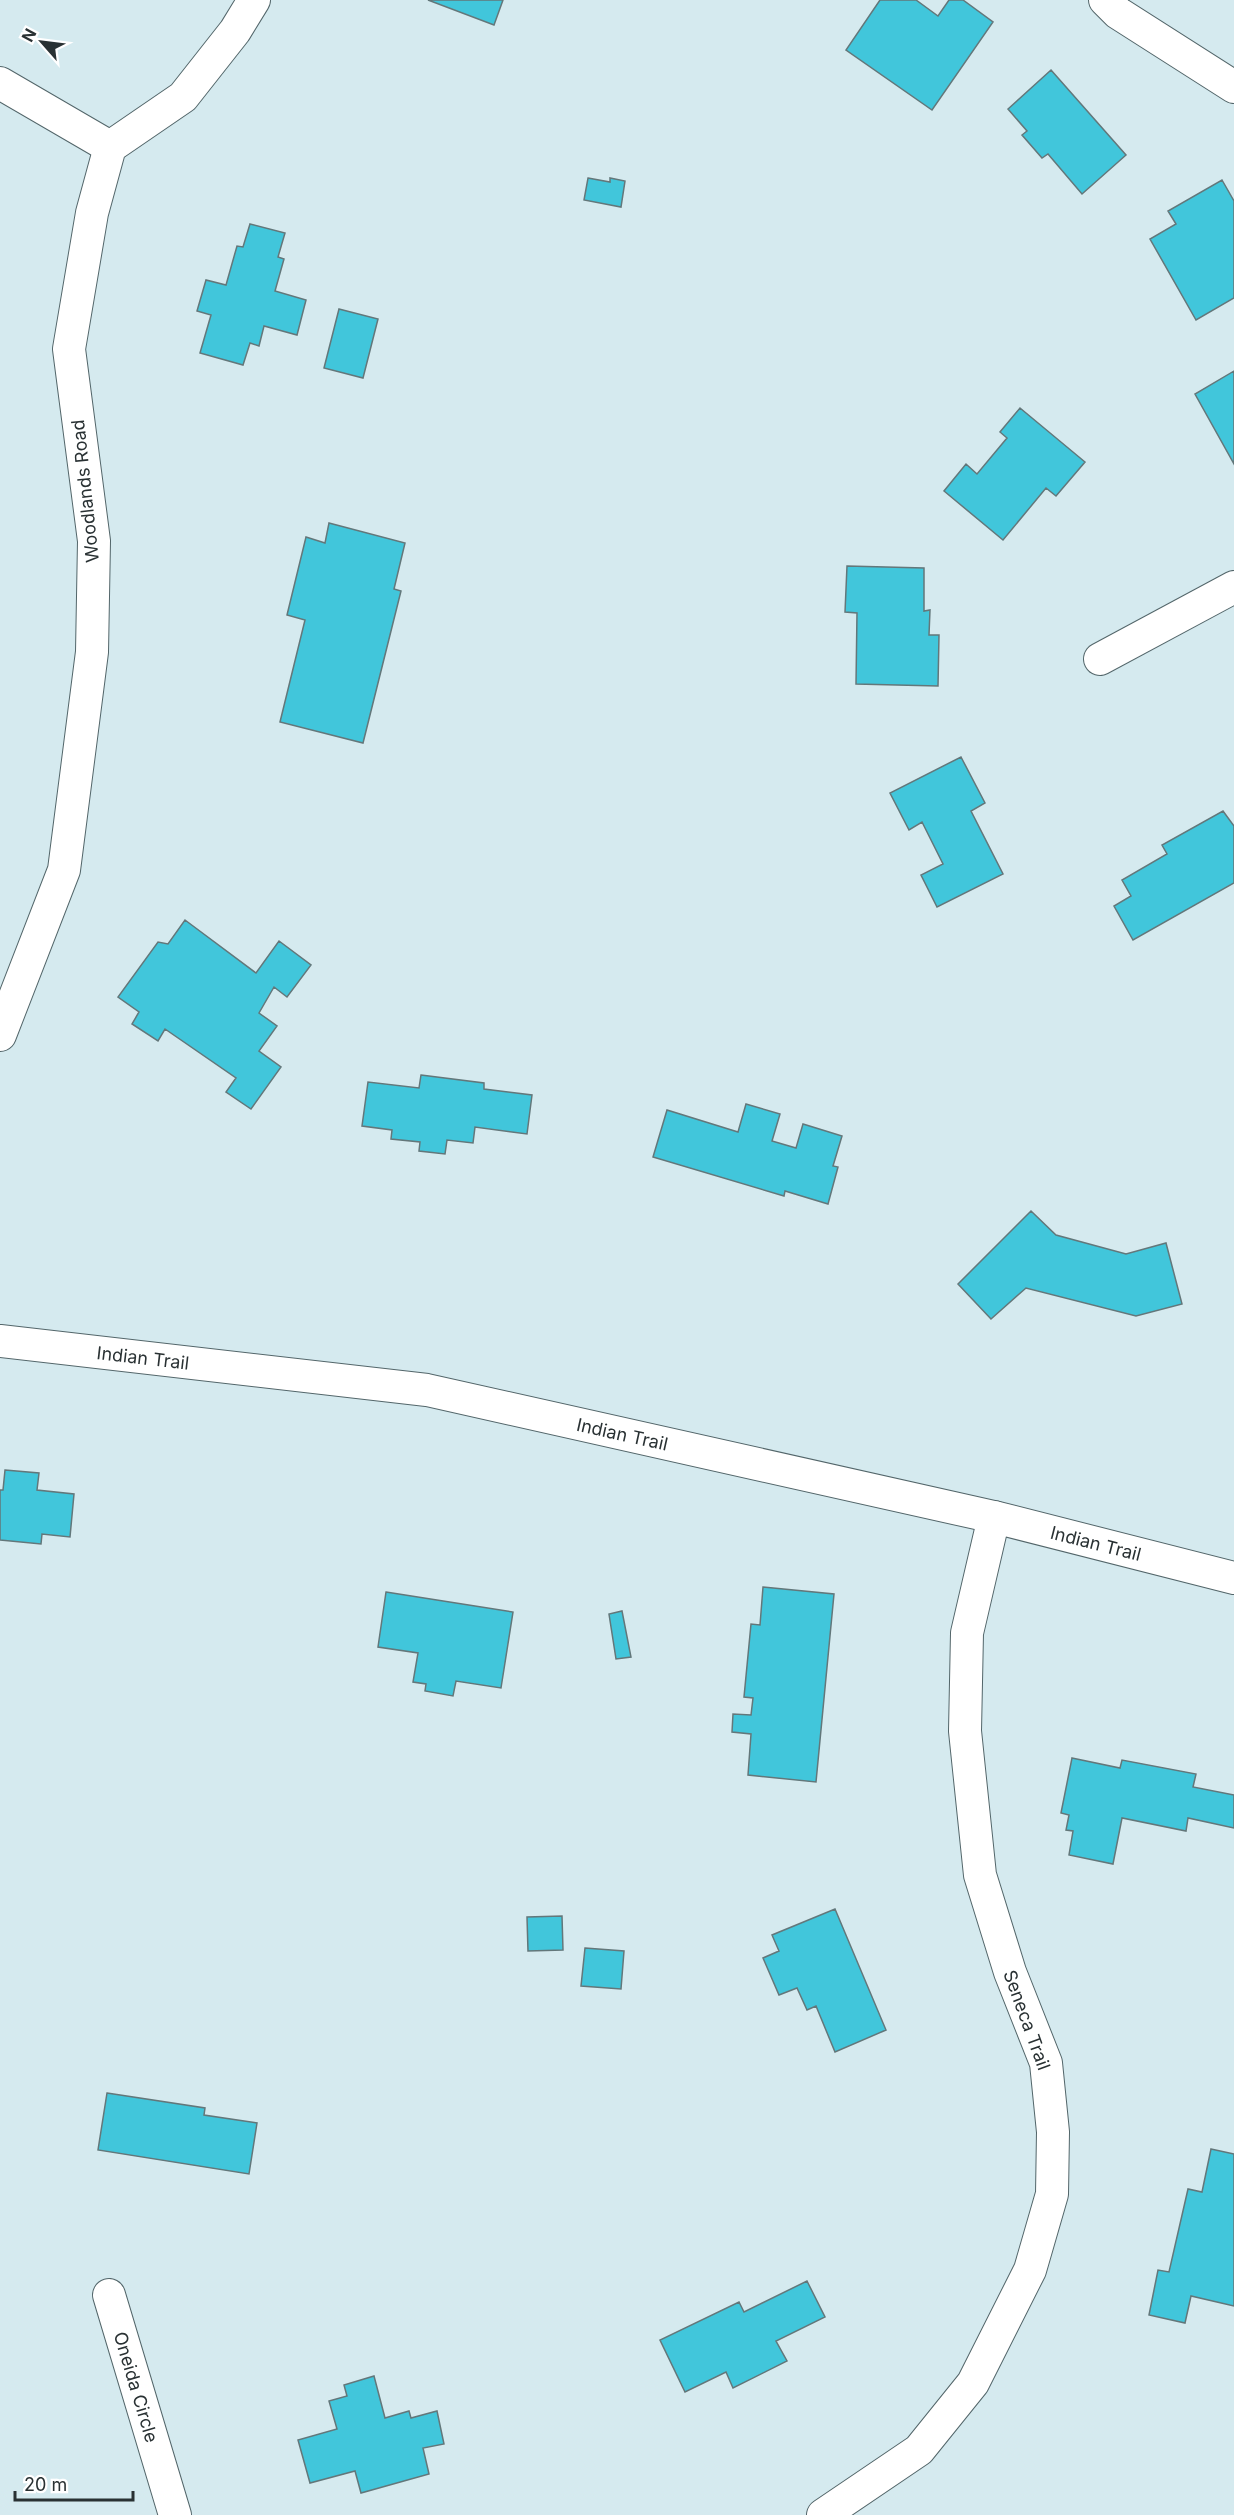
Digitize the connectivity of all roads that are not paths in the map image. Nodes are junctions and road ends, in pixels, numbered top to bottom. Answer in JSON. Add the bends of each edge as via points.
{"nodes":[{"id":1,"x":254,"y":0,"type":"edge"},
{"id":2,"x":1105,"y":0,"type":"edge"},
{"id":3,"x":0,"y":83,"type":"edge"},
{"id":4,"x":1234,"y":87,"type":"edge"},
{"id":5,"x":110,"y":147,"type":"junction"},
{"id":6,"x":1234,"y":587,"type":"edge"},
{"id":7,"x":1100,"y":659,"type":"dead end"},
{"id":8,"x":0,"y":1035,"type":"edge"},
{"id":9,"x":0,"y":1341,"type":"edge"},
{"id":10,"x":994,"y":1517,"type":"junction"},
{"id":11,"x":1234,"y":1578,"type":"edge"},
{"id":12,"x":109,"y":2295,"type":"dead end"},
{"id":13,"x":175,"y":2515,"type":"edge"},
{"id":14,"x":823,"y":2515,"type":"edge"}],
"edges":[{"from":1,"to":5,"type":"street","via":[[183,97]]},
{"from":2,"to":4,"type":"street","via":[[1118,13]]},
{"from":3,"to":5,"type":"street"},
{"from":5,"to":8,"type":"street","name":"Woodlands Road","via":[[92,213],[69,349],[94,541],[92,652],[64,870]]},
{"from":6,"to":7,"type":"street"},
{"from":9,"to":10,"type":"street","name":"Indian Trail","via":[[428,1390]]},
{"from":10,"to":11,"type":"street","name":"Indian Trail"},
{"from":10,"to":14,"type":"street","name":"Seneca Trail","via":[[967,1633],[965,1731],[980,1875],[1010,1972],[1046,2063],[1053,2132],[1052,2194],[1030,2270],[973,2383],[919,2450]]},
{"from":12,"to":13,"type":"street","name":"Oneida Circle"}]}
